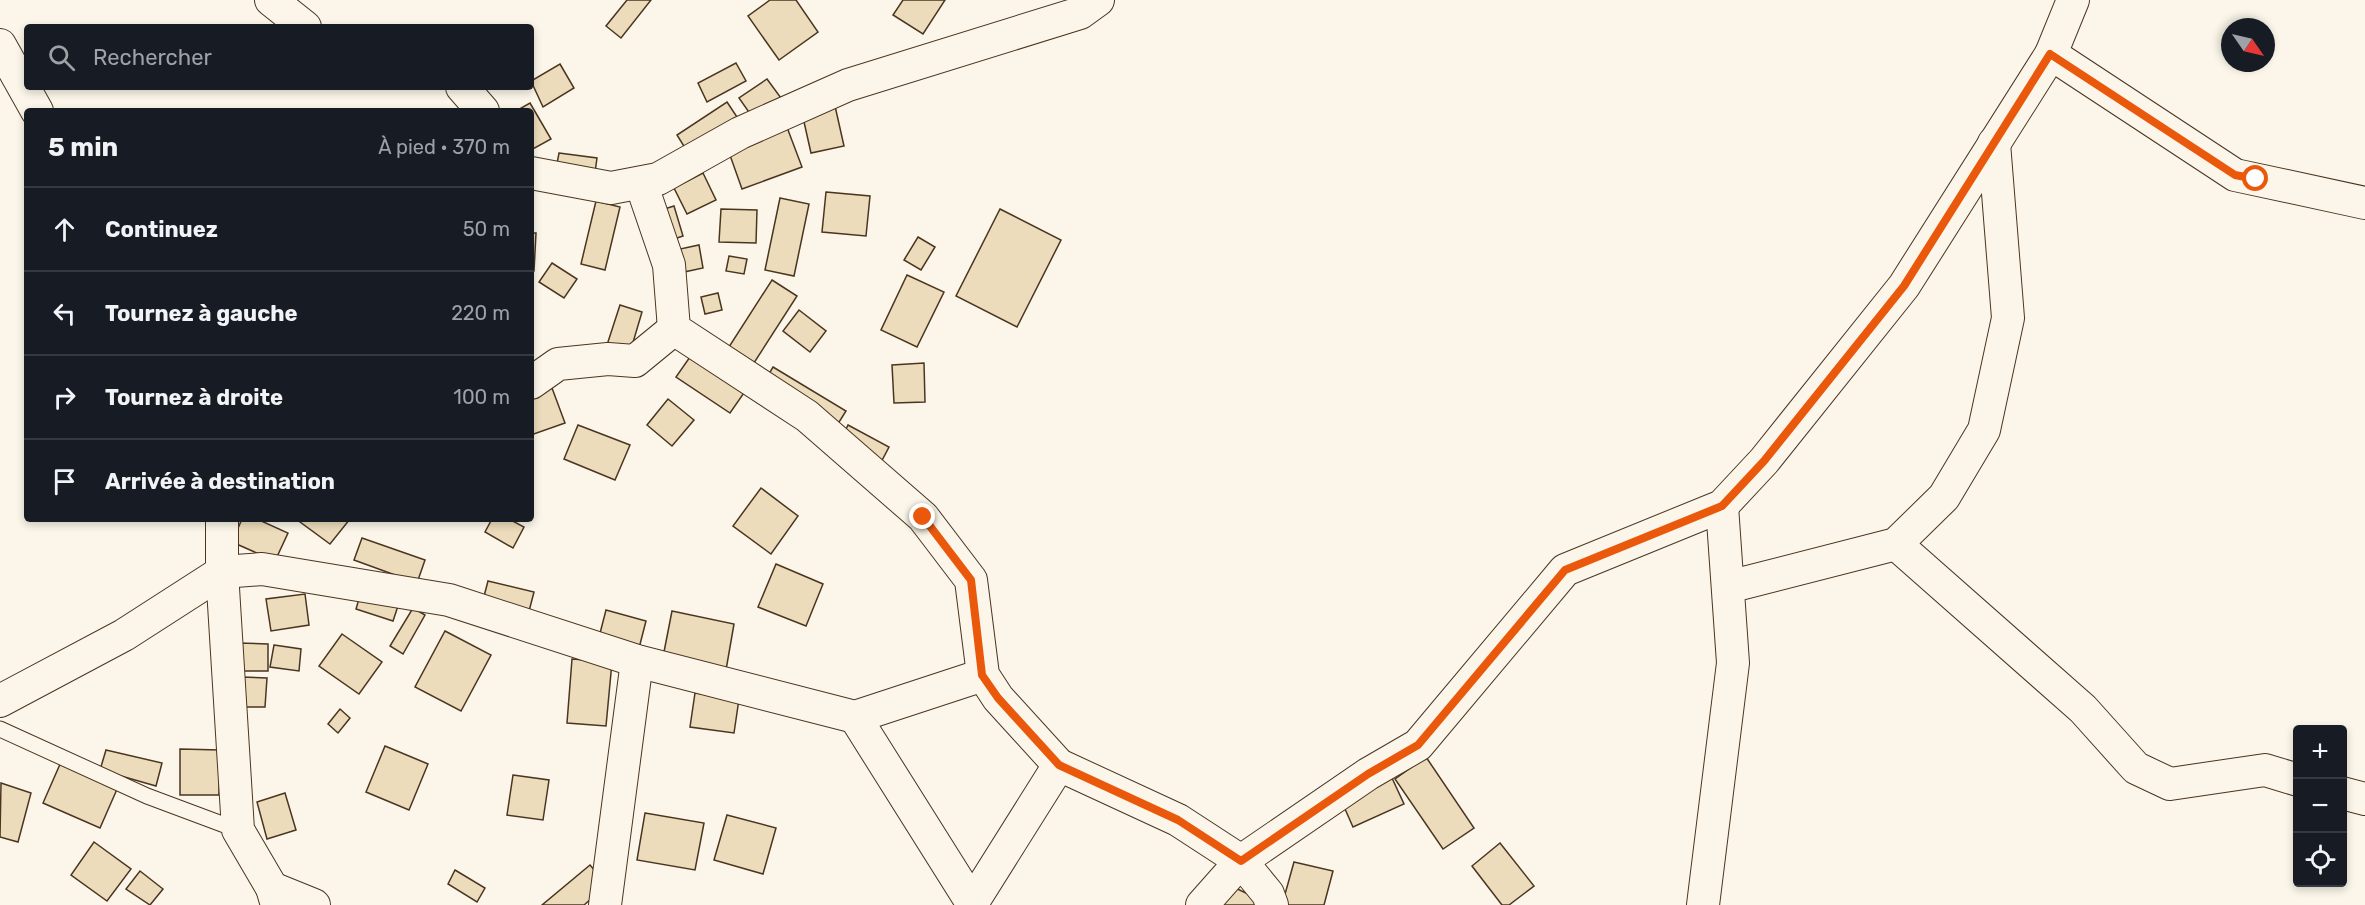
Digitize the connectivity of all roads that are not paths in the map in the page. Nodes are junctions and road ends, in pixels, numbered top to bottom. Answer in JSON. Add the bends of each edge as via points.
{"nodes":[{"id":1,"x":271,"y":0,"type":"edge"},
{"id":2,"x":1098,"y":0,"type":"edge"},
{"id":3,"x":2073,"y":0,"type":"edge"},
{"id":4,"x":300,"y":24,"type":"edge"},
{"id":5,"x":0,"y":45,"type":"edge"},
{"id":6,"x":2050,"y":54,"type":"junction"},
{"id":7,"x":24,"y":88,"type":"edge"},
{"id":8,"x":25,"y":90,"type":"edge"},
{"id":9,"x":465,"y":90,"type":"edge"},
{"id":10,"x":35,"y":108,"type":"edge"},
{"id":11,"x":480,"y":108,"type":"edge"},
{"id":12,"x":1994,"y":143,"type":"junction"},
{"id":13,"x":534,"y":174,"type":"edge"},
{"id":14,"x":641,"y":183,"type":"junction"},
{"id":15,"x":2365,"y":203,"type":"edge"},
{"id":16,"x":674,"y":329,"type":"junction"},
{"id":17,"x":534,"y":380,"type":"edge"},
{"id":18,"x":1722,"y":506,"type":"junction"},
{"id":19,"x":222,"y":522,"type":"edge"},
{"id":20,"x":1896,"y":544,"type":"junction"},
{"id":21,"x":222,"y":572,"type":"junction"},
{"id":22,"x":1728,"y":587,"type":"junction"},
{"id":23,"x":638,"y":661,"type":"junction"},
{"id":24,"x":982,"y":675,"type":"junction"},
{"id":25,"x":0,"y":701,"type":"edge"},
{"id":26,"x":855,"y":717,"type":"junction"},
{"id":27,"x":0,"y":729,"type":"edge"},
{"id":28,"x":1059,"y":765,"type":"junction"},
{"id":29,"x":2295,"y":779,"type":"edge"},
{"id":30,"x":2347,"y":794,"type":"edge"},
{"id":31,"x":2365,"y":799,"type":"edge"},
{"id":32,"x":238,"y":830,"type":"junction"},
{"id":33,"x":1241,"y":861,"type":"junction"},
{"id":34,"x":275,"y":896,"type":"edge"},
{"id":35,"x":972,"y":904,"type":"edge"},
{"id":36,"x":314,"y":905,"type":"edge"},
{"id":37,"x":605,"y":905,"type":"edge"},
{"id":38,"x":1202,"y":905,"type":"edge"},
{"id":39,"x":1272,"y":905,"type":"edge"},
{"id":40,"x":1702,"y":905,"type":"edge"}],
"edges":[{"from":1,"to":4,"type":"street"},
{"from":2,"to":14,"type":"street","via":[[1080,14],[848,85],[740,133],[658,179]]},
{"from":3,"to":6,"type":"street"},
{"from":5,"to":7,"type":"street"},
{"from":6,"to":12,"type":"street"},
{"from":6,"to":15,"type":"street","via":[[2235,175]]},
{"from":8,"to":10,"type":"street"},
{"from":9,"to":11,"type":"street"},
{"from":12,"to":18,"type":"street","via":[[1904,286],[1764,461]]},
{"from":12,"to":20,"type":"street","via":[[2008,318],[1984,430],[1944,497]]},
{"from":13,"to":14,"type":"street","via":[[611,188]]},
{"from":14,"to":16,"type":"street","via":[[669,265]]},
{"from":16,"to":17,"type":"street","via":[[635,362],[608,359],[558,363]]},
{"from":16,"to":24,"type":"street","via":[[807,416],[923,517],[971,580]]},
{"from":18,"to":22,"type":"street"},
{"from":18,"to":33,"type":"street","via":[[1565,570],[1418,745],[1368,774]]},
{"from":19,"to":21,"type":"street"},
{"from":20,"to":22,"type":"street"},
{"from":20,"to":29,"type":"street","via":[[2083,708],[2136,768],[2170,784],[2265,770]]},
{"from":21,"to":23,"type":"street","via":[[262,569],[449,600]]},
{"from":21,"to":25,"type":"street","via":[[124,635]]},
{"from":21,"to":32,"type":"street"},
{"from":22,"to":40,"type":"street","via":[[1733,663]]},
{"from":23,"to":26,"type":"street"},
{"from":23,"to":37,"type":"street"},
{"from":24,"to":26,"type":"street"},
{"from":24,"to":28,"type":"street"},
{"from":26,"to":35,"type":"street"},
{"from":27,"to":32,"type":"lane","via":[[147,796]]},
{"from":28,"to":33,"type":"street","via":[[1178,820]]},
{"from":28,"to":35,"type":"street"},
{"from":30,"to":31,"type":"street"},
{"from":32,"to":34,"type":"street"},
{"from":33,"to":38,"type":"street"},
{"from":33,"to":39,"type":"street","via":[[1268,894]]},
{"from":34,"to":36,"type":"street"}]}
